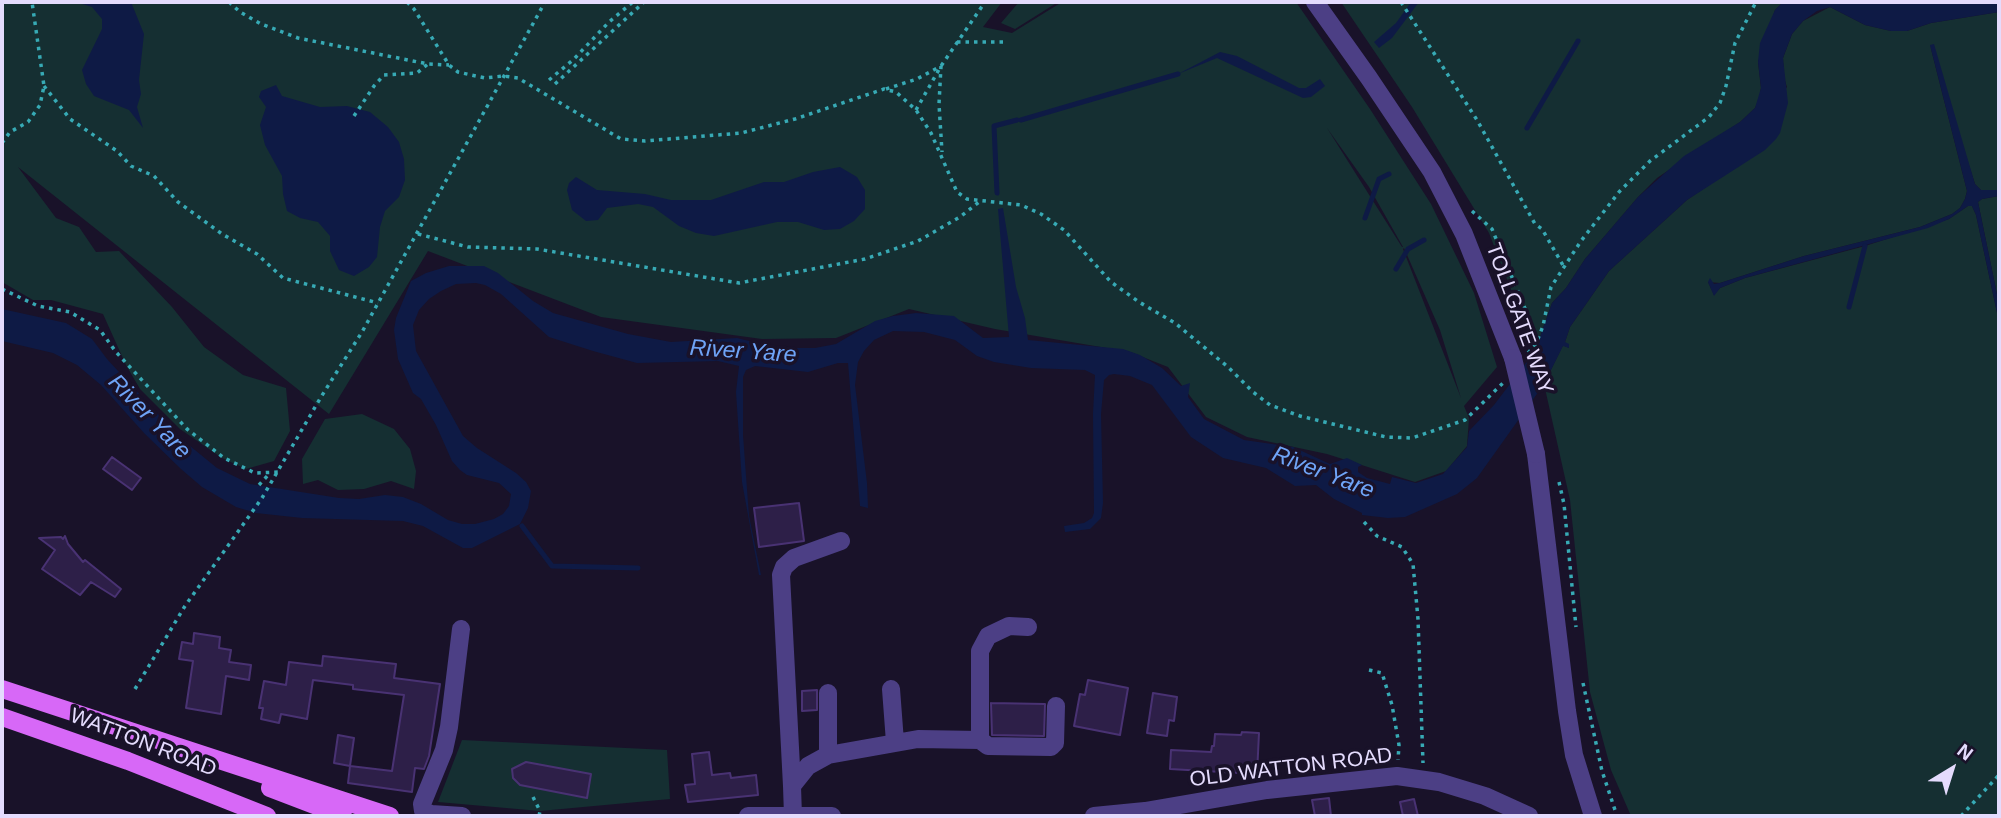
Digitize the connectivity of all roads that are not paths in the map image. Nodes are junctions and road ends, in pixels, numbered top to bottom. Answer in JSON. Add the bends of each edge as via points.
{"nodes":[{"id":1,"x":1315,"y":2,"type":"edge"},
{"id":2,"x":841,"y":541,"type":"dead end"},
{"id":3,"x":1028,"y":627,"type":"dead end"},
{"id":4,"x":461,"y":629,"type":"dead end"},
{"id":5,"x":2,"y":689,"type":"edge"},
{"id":6,"x":891,"y":689,"type":"dead end"},
{"id":7,"x":828,"y":693,"type":"dead end"},
{"id":8,"x":1056,"y":706,"type":"dead end"},
{"id":9,"x":2,"y":717,"type":"edge"},
{"id":10,"x":137,"y":734,"type":"junction"},
{"id":11,"x":980,"y":740,"type":"junction"},
{"id":12,"x":895,"y":742,"type":"junction"},
{"id":13,"x":828,"y":755,"type":"junction"},
{"id":14,"x":792,"y":786,"type":"junction"},
{"id":15,"x":267,"y":816,"type":"edge"},
{"id":16,"x":343,"y":816,"type":"edge"},
{"id":17,"x":390,"y":816,"type":"edge"},
{"id":18,"x":461,"y":816,"type":"edge"},
{"id":19,"x":748,"y":816,"type":"edge"},
{"id":20,"x":793,"y":816,"type":"edge"},
{"id":21,"x":832,"y":816,"type":"edge"},
{"id":22,"x":1094,"y":816,"type":"edge"},
{"id":23,"x":1529,"y":816,"type":"edge"},
{"id":24,"x":1592,"y":816,"type":"edge"}],
"edges":[{"from":1,"to":24,"type":"street","name":"TOLLGATE WAY","bridge":true,"via":[[1432,172],[1464,234],[1513,358],[1536,454],[1574,755]]},
{"from":2,"to":14,"type":"street","via":[[794,558],[782,575]]},
{"from":3,"to":11,"type":"street","via":[[1009,626],[988,636],[980,651]]},
{"from":4,"to":18,"type":"street","via":[[446,738],[422,804],[423,811]]},
{"from":5,"to":10,"type":"main road","name":"WATTON ROAD"},
{"from":6,"to":12,"type":"street"},
{"from":7,"to":13,"type":"street"},
{"from":8,"to":11,"type":"street","via":[[1051,747],[988,746]]},
{"from":9,"to":15,"type":"main road","name":"WATTON ROAD"},
{"from":10,"to":16,"type":"main road","name":"WATTON ROAD"},
{"from":10,"to":17,"type":"main road","name":"WATTON ROAD"},
{"from":11,"to":12,"type":"street"},
{"from":12,"to":13,"type":"street"},
{"from":13,"to":14,"type":"street","via":[[808,766]]},
{"from":14,"to":20,"type":"street"},
{"from":19,"to":20,"type":"street"},
{"from":20,"to":21,"type":"street"},
{"from":22,"to":23,"type":"street","name":"OLD WATTON ROAD","via":[[1397,776],[1485,796]]}]}
